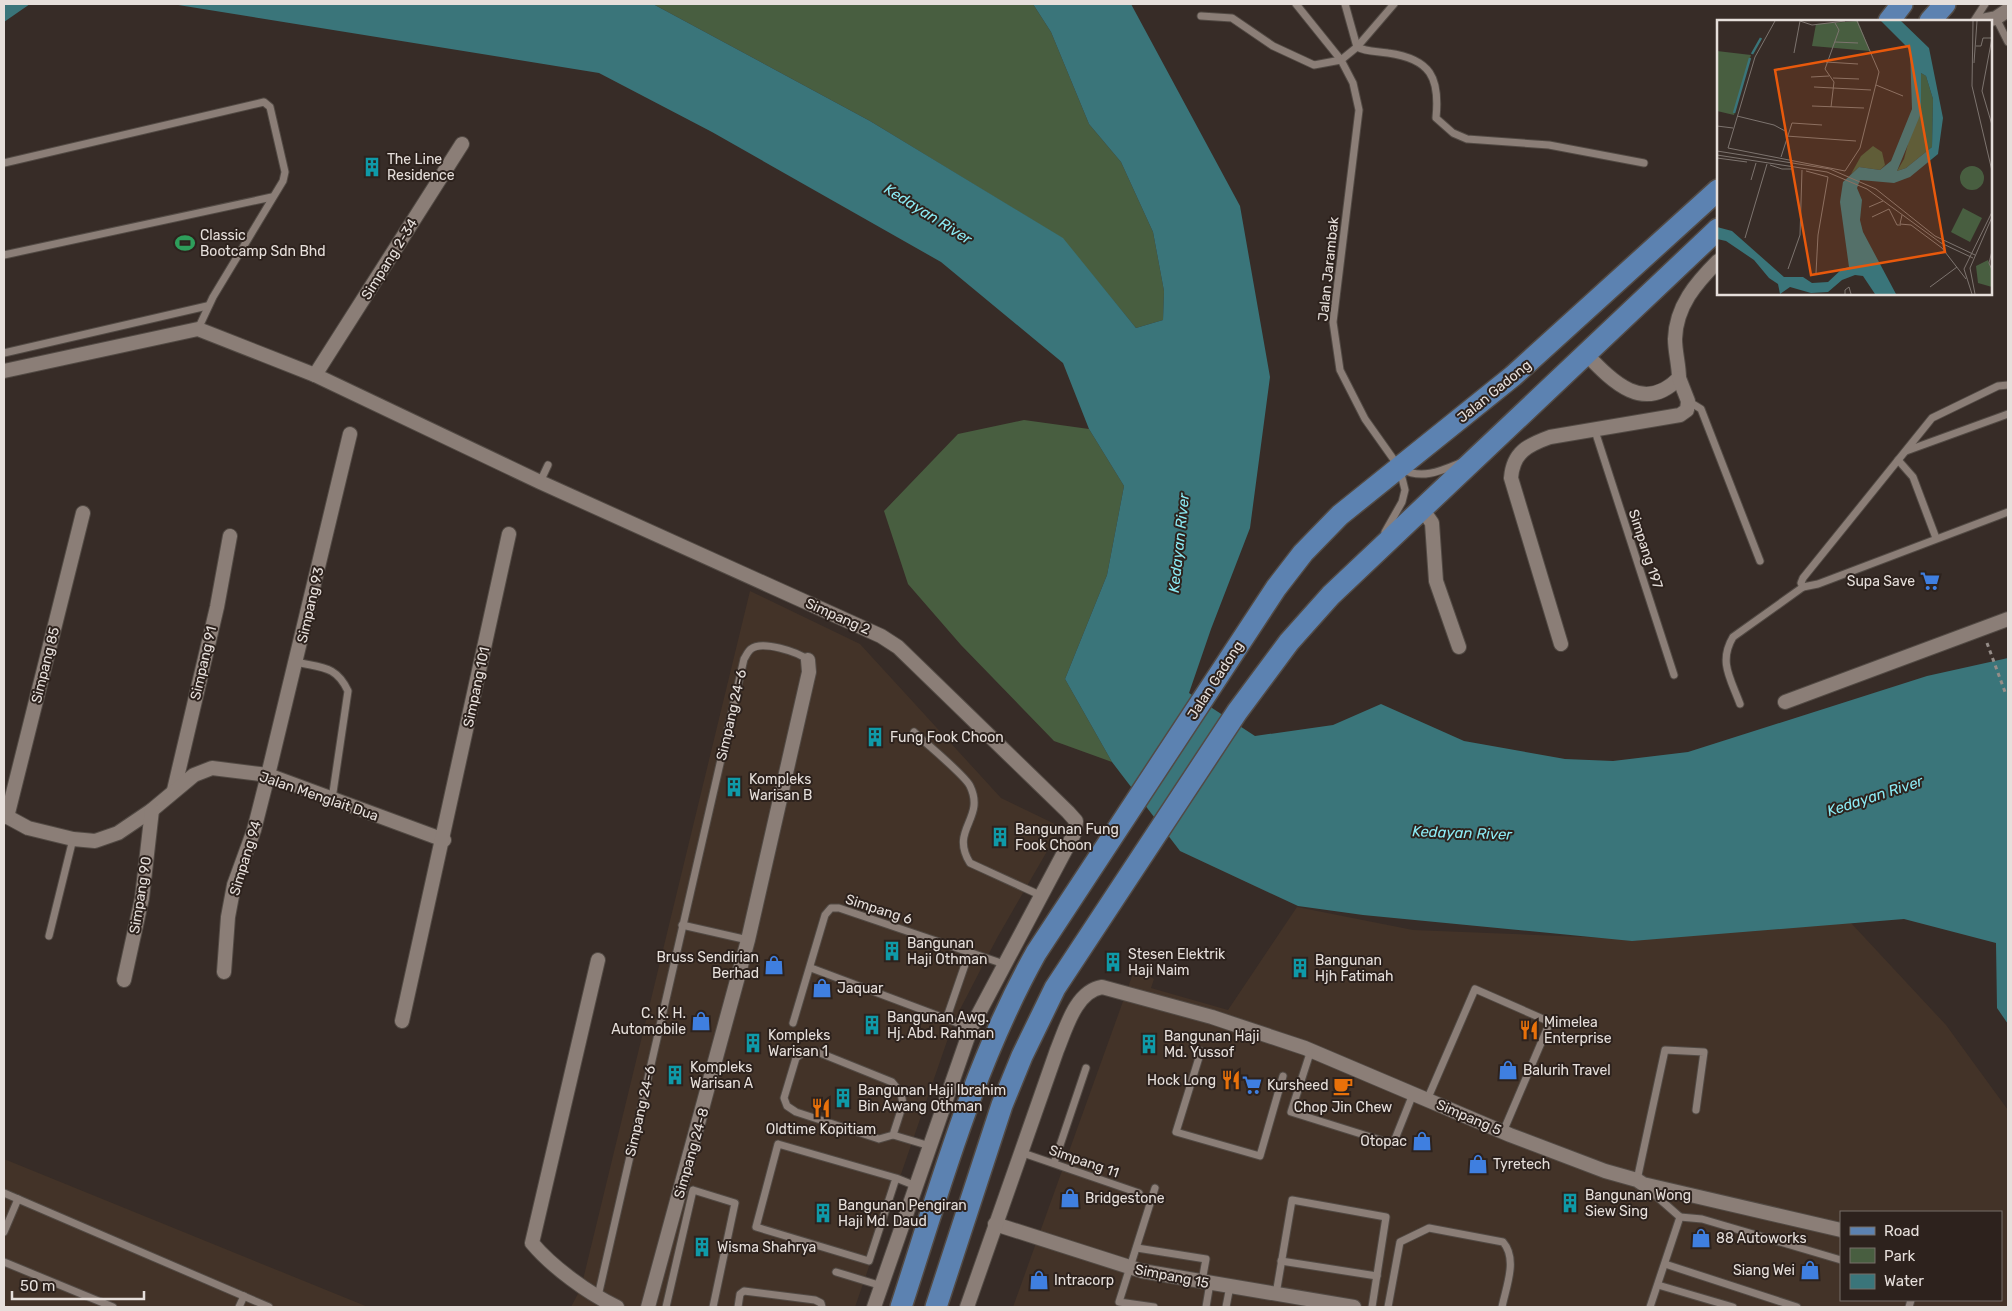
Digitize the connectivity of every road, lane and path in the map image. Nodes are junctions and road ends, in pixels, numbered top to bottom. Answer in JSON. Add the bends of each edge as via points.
{"nodes":[{"id":1,"x":1296,"y":4,"type":"edge"},
{"id":2,"x":1345,"y":4,"type":"edge"},
{"id":3,"x":1394,"y":4,"type":"edge"},
{"id":4,"x":1902,"y":4,"type":"edge"},
{"id":5,"x":1945,"y":4,"type":"edge"},
{"id":6,"x":1985,"y":4,"type":"edge"},
{"id":7,"x":2008,"y":10,"type":"edge"},
{"id":8,"x":1201,"y":16,"type":"dead end"},
{"id":9,"x":1996,"y":18,"type":"junction"},
{"id":10,"x":1890,"y":20,"type":"edge"},
{"id":11,"x":1931,"y":20,"type":"edge"},
{"id":12,"x":1975,"y":20,"type":"edge"},
{"id":13,"x":1986,"y":20,"type":"edge"},
{"id":14,"x":2008,"y":42,"type":"edge"},
{"id":15,"x":1357,"y":47,"type":"junction"},
{"id":16,"x":1341,"y":60,"type":"junction"},
{"id":17,"x":462,"y":144,"type":"dead end"},
{"id":18,"x":4,"y":163,"type":"edge"},
{"id":19,"x":1644,"y":163,"type":"dead end"},
{"id":20,"x":1717,"y":191,"type":"edge"},
{"id":21,"x":272,"y":197,"type":"junction"},
{"id":22,"x":1717,"y":230,"type":"edge"},
{"id":23,"x":4,"y":255,"type":"edge"},
{"id":24,"x":1717,"y":262,"type":"edge"},
{"id":25,"x":207,"y":306,"type":"junction"},
{"id":26,"x":198,"y":329,"type":"junction"},
{"id":27,"x":1564,"y":332,"type":"junction"},
{"id":28,"x":4,"y":354,"type":"edge"},
{"id":29,"x":1587,"y":355,"type":"junction"},
{"id":30,"x":4,"y":371,"type":"edge"},
{"id":31,"x":315,"y":375,"type":"junction"},
{"id":32,"x":1679,"y":378,"type":"junction"},
{"id":33,"x":2008,"y":384,"type":"edge"},
{"id":34,"x":1688,"y":401,"type":"junction"},
{"id":35,"x":2008,"y":414,"type":"edge"},
{"id":36,"x":1595,"y":430,"type":"junction"},
{"id":37,"x":350,"y":434,"type":"dead end"},
{"id":38,"x":1906,"y":451,"type":"junction"},
{"id":39,"x":1483,"y":453,"type":"junction"},
{"id":40,"x":1898,"y":460,"type":"junction"},
{"id":41,"x":548,"y":465,"type":"dead end"},
{"id":42,"x":1399,"y":467,"type":"junction"},
{"id":43,"x":540,"y":482,"type":"junction"},
{"id":44,"x":1422,"y":510,"type":"junction"},
{"id":45,"x":2008,"y":512,"type":"edge"},
{"id":46,"x":83,"y":513,"type":"dead end"},
{"id":47,"x":509,"y":534,"type":"dead end"},
{"id":48,"x":230,"y":536,"type":"dead end"},
{"id":49,"x":1936,"y":538,"type":"junction"},
{"id":50,"x":1371,"y":557,"type":"junction"},
{"id":51,"x":1760,"y":561,"type":"dead end"},
{"id":52,"x":1803,"y":587,"type":"junction"},
{"id":53,"x":2008,"y":619,"type":"edge"},
{"id":54,"x":1981,"y":629,"type":"junction"},
{"id":55,"x":1561,"y":644,"type":"dead end"},
{"id":56,"x":1459,"y":648,"type":"dead end"},
{"id":57,"x":808,"y":660,"type":"joint"},
{"id":58,"x":296,"y":662,"type":"junction"},
{"id":59,"x":1674,"y":675,"type":"dead end"},
{"id":60,"x":2005,"y":692,"type":"dead end"},
{"id":61,"x":1785,"y":702,"type":"dead end"},
{"id":62,"x":1740,"y":704,"type":"dead end"},
{"id":63,"x":914,"y":732,"type":"dead end"},
{"id":64,"x":268,"y":775,"type":"junction"},
{"id":65,"x":174,"y":790,"type":"junction"},
{"id":66,"x":332,"y":800,"type":"junction"},
{"id":67,"x":152,"y":810,"type":"junction"},
{"id":68,"x":6,"y":816,"type":"edge"},
{"id":69,"x":73,"y":839,"type":"junction"},
{"id":70,"x":444,"y":840,"type":"junction"},
{"id":71,"x":1043,"y":896,"type":"junction"},
{"id":72,"x":682,"y":925,"type":"junction"},
{"id":73,"x":49,"y":936,"type":"dead end"},
{"id":74,"x":748,"y":940,"type":"junction"},
{"id":75,"x":969,"y":952,"type":"junction"},
{"id":76,"x":598,"y":960,"type":"dead end"},
{"id":77,"x":1004,"y":964,"type":"junction"},
{"id":78,"x":811,"y":968,"type":"junction"},
{"id":79,"x":224,"y":972,"type":"dead end"},
{"id":80,"x":124,"y":980,"type":"dead end"},
{"id":81,"x":947,"y":1018,"type":"junction"},
{"id":82,"x":402,"y":1021,"type":"dead end"},
{"id":83,"x":793,"y":1024,"type":"dead end"},
{"id":84,"x":972,"y":1028,"type":"junction"},
{"id":85,"x":1311,"y":1050,"type":"junction"},
{"id":86,"x":1201,"y":1051,"type":"dead end"},
{"id":87,"x":1086,"y":1068,"type":"dead end"},
{"id":88,"x":1283,"y":1076,"type":"dead end"},
{"id":89,"x":1413,"y":1094,"type":"junction"},
{"id":90,"x":1428,"y":1100,"type":"junction"},
{"id":91,"x":1696,"y":1110,"type":"dead end"},
{"id":92,"x":1503,"y":1132,"type":"junction"},
{"id":93,"x":892,"y":1135,"type":"junction"},
{"id":94,"x":930,"y":1146,"type":"junction"},
{"id":95,"x":1020,"y":1152,"type":"junction"},
{"id":96,"x":1054,"y":1164,"type":"junction"},
{"id":97,"x":896,"y":1178,"type":"junction"},
{"id":98,"x":1640,"y":1182,"type":"junction"},
{"id":99,"x":916,"y":1186,"type":"junction"},
{"id":100,"x":1156,"y":1188,"type":"dead end"},
{"id":101,"x":4,"y":1193,"type":"edge"},
{"id":102,"x":1139,"y":1194,"type":"dead end"},
{"id":103,"x":18,"y":1199,"type":"junction"},
{"id":104,"x":1680,"y":1217,"type":"junction"},
{"id":105,"x":995,"y":1224,"type":"junction"},
{"id":106,"x":1840,"y":1230,"type":"edge"},
{"id":107,"x":4,"y":1232,"type":"edge"},
{"id":108,"x":1137,"y":1248,"type":"junction"},
{"id":109,"x":1840,"y":1260,"type":"edge"},
{"id":110,"x":1281,"y":1261,"type":"junction"},
{"id":111,"x":4,"y":1262,"type":"edge"},
{"id":112,"x":1665,"y":1264,"type":"junction"},
{"id":113,"x":1131,"y":1268,"type":"junction"},
{"id":114,"x":836,"y":1272,"type":"dead end"},
{"id":115,"x":1377,"y":1276,"type":"junction"},
{"id":116,"x":1206,"y":1282,"type":"junction"},
{"id":117,"x":1658,"y":1285,"type":"junction"},
{"id":118,"x":882,"y":1286,"type":"junction"},
{"id":119,"x":1230,"y":1286,"type":"junction"},
{"id":120,"x":1276,"y":1294,"type":"junction"},
{"id":121,"x":244,"y":1296,"type":"junction"},
{"id":122,"x":607,"y":1303,"type":"edge"},
{"id":123,"x":113,"y":1307,"type":"edge"},
{"id":124,"x":239,"y":1307,"type":"edge"},
{"id":125,"x":269,"y":1307,"type":"edge"},
{"id":126,"x":648,"y":1307,"type":"edge"},
{"id":127,"x":666,"y":1307,"type":"edge"},
{"id":128,"x":713,"y":1307,"type":"edge"},
{"id":129,"x":738,"y":1307,"type":"edge"},
{"id":130,"x":822,"y":1307,"type":"edge"},
{"id":131,"x":874,"y":1307,"type":"edge"},
{"id":132,"x":901,"y":1307,"type":"edge"},
{"id":133,"x":936,"y":1307,"type":"edge"},
{"id":134,"x":967,"y":1307,"type":"edge"},
{"id":135,"x":1154,"y":1307,"type":"edge"},
{"id":136,"x":1206,"y":1307,"type":"edge"},
{"id":137,"x":1226,"y":1307,"type":"edge"},
{"id":138,"x":1354,"y":1307,"type":"edge"},
{"id":139,"x":1372,"y":1307,"type":"edge"},
{"id":140,"x":1388,"y":1307,"type":"edge"},
{"id":141,"x":1502,"y":1307,"type":"edge"},
{"id":142,"x":1650,"y":1307,"type":"edge"},
{"id":143,"x":1733,"y":1307,"type":"edge"},
{"id":144,"x":1797,"y":1307,"type":"edge"}],
"edges":[{"from":1,"to":16,"type":"lane","name":"Jalan Jarambak"},
{"from":2,"to":15,"type":"lane"},
{"from":3,"to":15,"type":"lane"},
{"from":4,"to":10,"type":"main road"},
{"from":5,"to":11,"type":"main road"},
{"from":6,"to":12,"type":"lane"},
{"from":7,"to":9,"type":"street"},
{"from":8,"to":16,"type":"lane","via":[[1232,18],[1274,46],[1314,65]]},
{"from":9,"to":13,"type":"street"},
{"from":9,"to":14,"type":"lane"},
{"from":15,"to":16,"type":"lane"},
{"from":15,"to":19,"type":"lane","via":[[1412,59],[1425,67],[1434,79],[1438,96],[1436,118],[1453,133],[1467,138],[1549,145]]},
{"from":16,"to":42,"type":"lane","name":"Jalan Jarambak","via":[[1353,83],[1359,110],[1333,322],[1340,370],[1365,419]]},
{"from":17,"to":31,"type":"street","name":"Simpang 2-34"},
{"from":18,"to":21,"type":"lane","via":[[264,102],[270,107],[285,172]]},
{"from":20,"to":27,"type":"main road","name":"Jalan Gadong"},
{"from":21,"to":23,"type":"lane"},
{"from":21,"to":25,"type":"lane"},
{"from":22,"to":29,"type":"main road"},
{"from":24,"to":32,"type":"street","via":[[1683,303],[1675,340]]},
{"from":25,"to":26,"type":"lane"},
{"from":25,"to":28,"type":"lane"},
{"from":26,"to":30,"type":"street"},
{"from":26,"to":31,"type":"street"},
{"from":27,"to":29,"type":"main road"},
{"from":27,"to":42,"type":"main road","name":"Jalan Gadong"},
{"from":29,"to":32,"type":"street","via":[[1608,376],[1626,389],[1641,394],[1669,388]]},
{"from":29,"to":39,"type":"main road"},
{"from":31,"to":43,"type":"street"},
{"from":32,"to":34,"type":"street"},
{"from":33,"to":38,"type":"lane","via":[[1940,413],[1925,425]]},
{"from":34,"to":36,"type":"street","via":[[1687,410],[1680,415]]},
{"from":34,"to":51,"type":"lane","via":[[1701,409]]},
{"from":35,"to":38,"type":"lane"},
{"from":36,"to":55,"type":"street","via":[[1550,437],[1530,445],[1517,455],[1512,466],[1511,478]]},
{"from":36,"to":59,"type":"lane","name":"Simpang 197"},
{"from":37,"to":58,"type":"street","name":"Simpang 93"},
{"from":38,"to":40,"type":"lane"},
{"from":39,"to":42,"type":"lane","via":[[1422,476]]},
{"from":39,"to":44,"type":"main road"},
{"from":40,"to":49,"type":"lane","via":[[1913,477]]},
{"from":40,"to":52,"type":"lane","via":[[1803,578]]},
{"from":41,"to":43,"type":"lane"},
{"from":42,"to":50,"type":"lane","name":"Jalan Jarambak","via":[[1404,490],[1402,502]]},
{"from":42,"to":132,"type":"main road","name":"Jalan Gadong","via":[[1340,515],[1303,553],[1276,588],[1016,988],[970,1096]]},
{"from":43,"to":71,"type":"street","name":"Simpang 2","via":[[887,639],[898,647],[1076,821],[1074,832]]},
{"from":44,"to":50,"type":"main road"},
{"from":44,"to":56,"type":"street","via":[[1432,523],[1436,581]]},
{"from":45,"to":49,"type":"lane"},
{"from":46,"to":68,"type":"street","name":"Simpang 85"},
{"from":47,"to":70,"type":"street","name":"Simpang 101"},
{"from":48,"to":65,"type":"street","name":"Simpang 91"},
{"from":49,"to":52,"type":"lane"},
{"from":50,"to":133,"type":"main road","via":[[1289,642],[1237,712],[1055,988],[1002,1105]]},
{"from":52,"to":62,"type":"lane","via":[[1732,636],[1724,661]]},
{"from":53,"to":54,"type":"street"},
{"from":54,"to":60,"type":"path"},
{"from":54,"to":61,"type":"street"},
{"from":57,"to":72,"type":"lane","name":"Simpang 24-6","via":[[799,653],[761,645],[750,649],[744,659]]},
{"from":57,"to":74,"type":"street","name":"Simpang 24-6","via":[[809,672]]},
{"from":58,"to":64,"type":"street","name":"Simpang 93"},
{"from":58,"to":66,"type":"lane","via":[[335,671],[348,691]]},
{"from":63,"to":71,"type":"lane","via":[[969,784],[974,809],[962,841],[963,852],[970,863]]},
{"from":64,"to":65,"type":"street","name":"Jalan Menglait Dua","via":[[212,768],[194,775]]},
{"from":64,"to":66,"type":"street","name":"Jalan Menglait Dua"},
{"from":64,"to":79,"type":"street","name":"Simpang 94","via":[[254,830],[234,885]]},
{"from":65,"to":67,"type":"street","name":"Jalan Menglait Dua"},
{"from":66,"to":70,"type":"street","name":"Jalan Menglait Dua"},
{"from":67,"to":69,"type":"street","name":"Jalan Menglait Dua","via":[[118,834],[95,841]]},
{"from":67,"to":80,"type":"street","name":"Simpang 90","via":[[142,898]]},
{"from":68,"to":69,"type":"street","name":"Jalan Menglait Dua","via":[[28,828]]},
{"from":69,"to":73,"type":"lane"},
{"from":70,"to":82,"type":"street"},
{"from":71,"to":77,"type":"street"},
{"from":72,"to":74,"type":"lane"},
{"from":72,"to":122,"type":"lane","name":"Simpang 24-6"},
{"from":74,"to":126,"type":"street","name":"Simpang 24-8"},
{"from":75,"to":77,"type":"lane","name":"Simpang 6"},
{"from":75,"to":78,"type":"lane","name":"Simpang 6","via":[[831,908],[825,915]]},
{"from":75,"to":81,"type":"lane"},
{"from":76,"to":122,"type":"street","via":[[532,1243],[542,1256]]},
{"from":77,"to":84,"type":"street"},
{"from":78,"to":81,"type":"lane"},
{"from":78,"to":83,"type":"lane"},
{"from":81,"to":84,"type":"lane"},
{"from":84,"to":94,"type":"street"},
{"from":85,"to":89,"type":"street","name":"Simpang 5"},
{"from":85,"to":89,"type":"lane","via":[[1291,1112],[1393,1144]]},
{"from":85,"to":95,"type":"street","name":"Simpang 5","via":[[1212,1017],[1102,987],[1091,989],[1083,996],[1069,1021]]},
{"from":86,"to":88,"type":"lane","via":[[1176,1132],[1260,1156]]},
{"from":87,"to":96,"type":"lane"},
{"from":89,"to":90,"type":"street","name":"Simpang 5"},
{"from":90,"to":92,"type":"street","name":"Simpang 5"},
{"from":90,"to":92,"type":"lane","via":[[1476,989],[1550,1022]]},
{"from":91,"to":98,"type":"lane","via":[[1704,1052],[1665,1050]]},
{"from":92,"to":98,"type":"street","name":"Simpang 5"},
{"from":93,"to":93,"type":"lane","via":[[879,1139],[796,1112],[788,1106],[784,1098],[796,1058],[804,1052],[815,1051],[892,1082],[901,1093],[903,1104]]},
{"from":93,"to":94,"type":"lane"},
{"from":94,"to":99,"type":"street"},
{"from":95,"to":96,"type":"lane","name":"Simpang 11"},
{"from":95,"to":105,"type":"street"},
{"from":96,"to":102,"type":"lane","name":"Simpang 11"},
{"from":97,"to":97,"type":"lane","via":[[778,1144],[756,1227],[869,1261]]},
{"from":97,"to":99,"type":"lane"},
{"from":98,"to":104,"type":"lane"},
{"from":98,"to":106,"type":"street","name":"Simpang 5"},
{"from":99,"to":118,"type":"street"},
{"from":100,"to":108,"type":"lane"},
{"from":101,"to":103,"type":"lane"},
{"from":103,"to":107,"type":"lane"},
{"from":103,"to":121,"type":"lane"},
{"from":104,"to":109,"type":"lane","via":[[1702,1219]]},
{"from":104,"to":112,"type":"lane"},
{"from":105,"to":113,"type":"street","name":"Simpang 15"},
{"from":105,"to":134,"type":"street"},
{"from":108,"to":113,"type":"lane"},
{"from":108,"to":116,"type":"lane","via":[[1206,1260]]},
{"from":110,"to":115,"type":"lane"},
{"from":110,"to":115,"type":"lane","via":[[1292,1200],[1386,1217]]},
{"from":110,"to":120,"type":"lane"},
{"from":111,"to":123,"type":"lane"},
{"from":112,"to":117,"type":"lane"},
{"from":112,"to":144,"type":"lane"},
{"from":113,"to":116,"type":"street","name":"Simpang 15"},
{"from":113,"to":135,"type":"lane","via":[[1119,1302]]},
{"from":114,"to":118,"type":"lane"},
{"from":115,"to":139,"type":"lane"},
{"from":116,"to":119,"type":"street","name":"Simpang 15"},
{"from":116,"to":136,"type":"lane"},
{"from":117,"to":142,"type":"lane"},
{"from":117,"to":143,"type":"lane"},
{"from":118,"to":131,"type":"street"},
{"from":119,"to":120,"type":"street","name":"Simpang 15"},
{"from":119,"to":137,"type":"lane"},
{"from":120,"to":138,"type":"street","name":"Simpang 15"},
{"from":121,"to":124,"type":"lane"},
{"from":121,"to":125,"type":"lane"},
{"from":127,"to":128,"type":"lane","via":[[693,1190],[735,1203]]},
{"from":129,"to":130,"type":"lane","via":[[740,1294],[744,1291],[815,1300]]},
{"from":140,"to":141,"type":"lane","via":[[1400,1242],[1429,1228],[1503,1242],[1511,1258]]}]}
